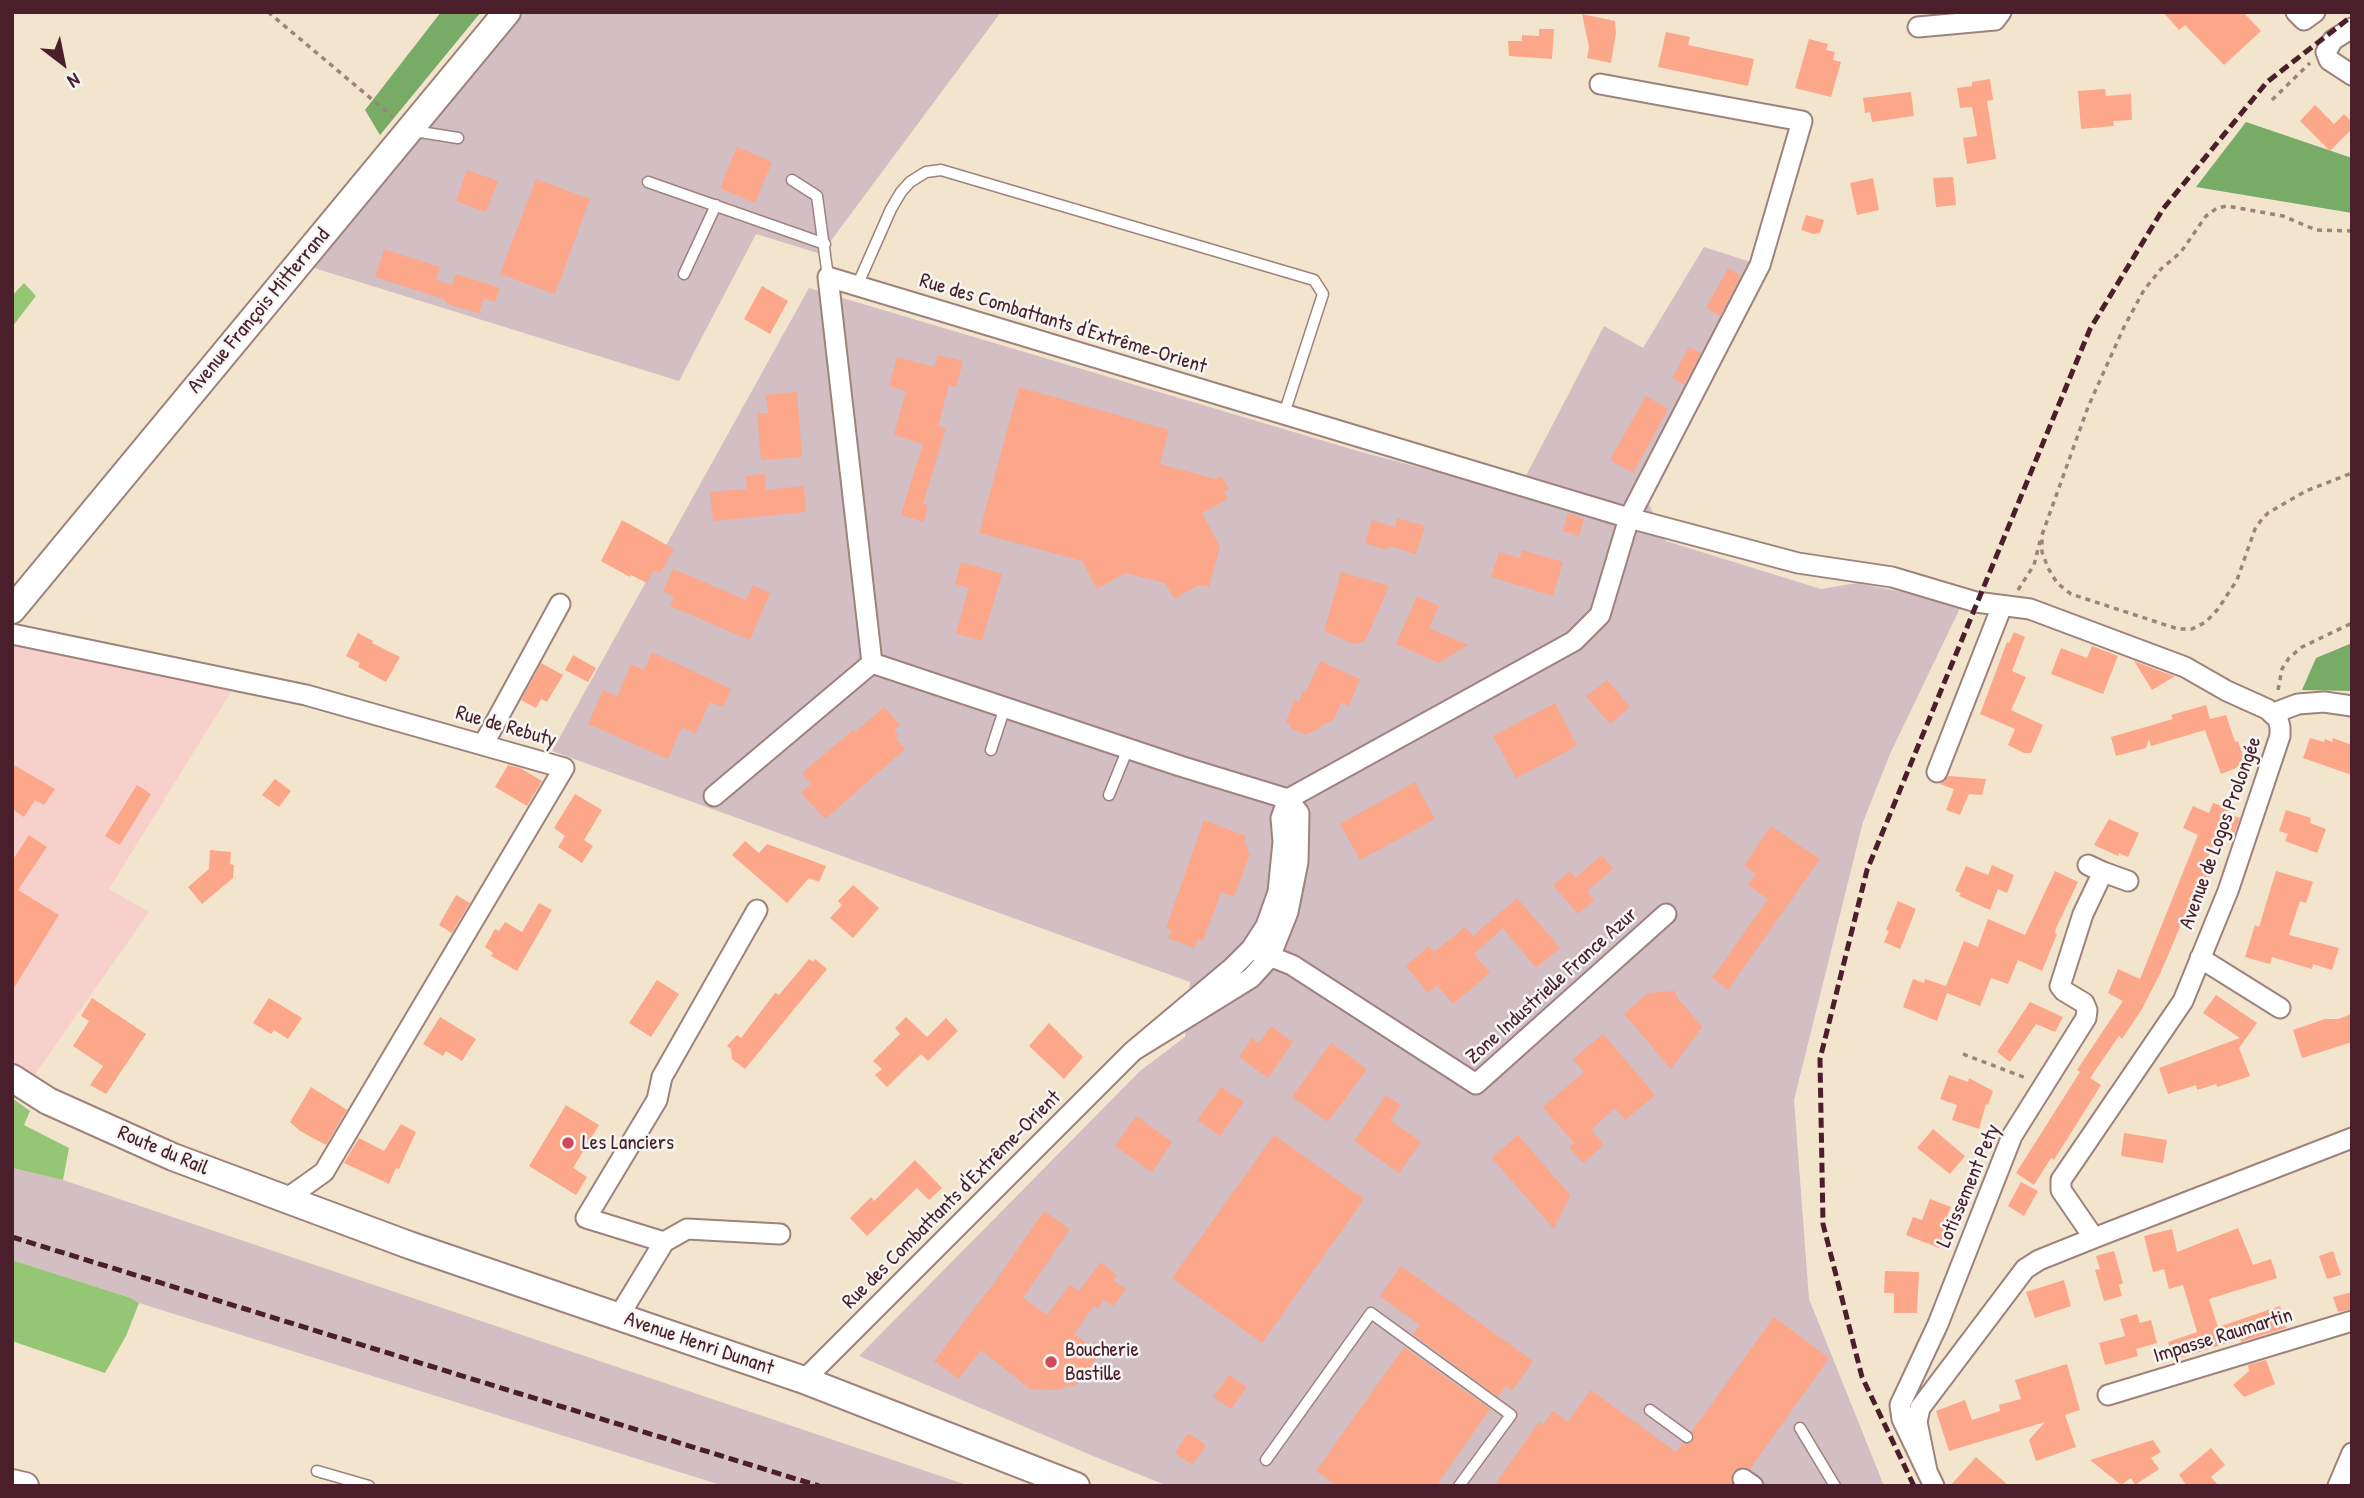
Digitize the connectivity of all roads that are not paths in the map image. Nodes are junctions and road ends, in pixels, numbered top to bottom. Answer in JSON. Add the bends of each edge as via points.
{"nodes":[{"id":1,"x":507,"y":12,"type":"edge"},
{"id":2,"x":2001,"y":12,"type":"edge"},
{"id":3,"x":1918,"y":27,"type":"dead end"},
{"id":4,"x":2352,"y":28,"type":"edge"},
{"id":5,"x":2352,"y":75,"type":"edge"},
{"id":6,"x":1600,"y":84,"type":"dead end"},
{"id":7,"x":408,"y":130,"type":"junction"},
{"id":8,"x":458,"y":138,"type":"dead end"},
{"id":9,"x":792,"y":180,"type":"dead end"},
{"id":10,"x":648,"y":183,"type":"dead end"},
{"id":11,"x":716,"y":205,"type":"junction"},
{"id":12,"x":825,"y":244,"type":"junction"},
{"id":13,"x":684,"y":274,"type":"dead end"},
{"id":14,"x":828,"y":277,"type":"junction"},
{"id":15,"x":857,"y":286,"type":"junction"},
{"id":16,"x":1284,"y":414,"type":"junction"},
{"id":17,"x":1629,"y":518,"type":"junction"},
{"id":18,"x":560,"y":604,"type":"dead end"},
{"id":19,"x":2002,"y":606,"type":"junction"},
{"id":20,"x":12,"y":610,"type":"edge"},
{"id":21,"x":12,"y":634,"type":"edge"},
{"id":22,"x":873,"y":663,"type":"junction"},
{"id":23,"x":2352,"y":706,"type":"edge"},
{"id":24,"x":1005,"y":707,"type":"junction"},
{"id":25,"x":2274,"y":713,"type":"junction"},
{"id":26,"x":483,"y":745,"type":"junction"},
{"id":27,"x":1128,"y":747,"type":"junction"},
{"id":28,"x":991,"y":750,"type":"dead end"},
{"id":29,"x":1937,"y":772,"type":"dead end"},
{"id":30,"x":1109,"y":795,"type":"dead end"},
{"id":31,"x":714,"y":796,"type":"dead end"},
{"id":32,"x":1288,"y":799,"type":"junction"},
{"id":33,"x":2128,"y":881,"type":"dead end"},
{"id":34,"x":757,"y":910,"type":"dead end"},
{"id":35,"x":1666,"y":914,"type":"dead end"},
{"id":36,"x":1251,"y":948,"type":"junction"},
{"id":37,"x":1270,"y":957,"type":"junction"},
{"id":38,"x":2200,"y":958,"type":"junction"},
{"id":39,"x":2280,"y":1008,"type":"dead end"},
{"id":40,"x":1133,"y":1051,"type":"junction"},
{"id":41,"x":12,"y":1078,"type":"edge"},
{"id":42,"x":2352,"y":1138,"type":"edge"},
{"id":43,"x":285,"y":1199,"type":"junction"},
{"id":44,"x":318,"y":1210,"type":"joint"},
{"id":45,"x":780,"y":1234,"type":"dead end"},
{"id":46,"x":2094,"y":1238,"type":"junction"},
{"id":47,"x":664,"y":1242,"type":"junction"},
{"id":48,"x":619,"y":1316,"type":"junction"},
{"id":49,"x":2352,"y":1321,"type":"edge"},
{"id":50,"x":804,"y":1380,"type":"junction"},
{"id":51,"x":2108,"y":1395,"type":"dead end"},
{"id":52,"x":1650,"y":1410,"type":"dead end"},
{"id":53,"x":1800,"y":1428,"type":"dead end"},
{"id":54,"x":1687,"y":1437,"type":"dead end"},
{"id":55,"x":2352,"y":1453,"type":"edge"},
{"id":56,"x":1266,"y":1460,"type":"dead end"},
{"id":57,"x":317,"y":1471,"type":"dead end"},
{"id":58,"x":1931,"y":1478,"type":"edge"},
{"id":59,"x":12,"y":1483,"type":"edge"},
{"id":60,"x":25,"y":1486,"type":"edge"},
{"id":61,"x":369,"y":1486,"type":"edge"},
{"id":62,"x":1076,"y":1486,"type":"edge"},
{"id":63,"x":1459,"y":1486,"type":"edge"},
{"id":64,"x":1835,"y":1486,"type":"edge"},
{"id":65,"x":2338,"y":1486,"type":"edge"}],
"edges":[{"from":1,"to":7,"type":"street","name":"Avenue François Mitterrand"},
{"from":2,"to":3,"type":"street","via":[[1995,20]]},
{"from":4,"to":5,"type":"street","via":[[2333,40],[2326,52],[2329,60]]},
{"from":6,"to":17,"type":"street","via":[[1802,121],[1760,264]]},
{"from":7,"to":8,"type":"lane"},
{"from":7,"to":20,"type":"street","name":"Avenue François Mitterrand"},
{"from":9,"to":12,"type":"lane","via":[[817,196]]},
{"from":10,"to":11,"type":"lane"},
{"from":11,"to":12,"type":"lane"},
{"from":11,"to":13,"type":"lane"},
{"from":12,"to":14,"type":"lane"},
{"from":14,"to":15,"type":"street","name":"Rue des Combattants d'Extrême-Orient"},
{"from":14,"to":22,"type":"street"},
{"from":15,"to":16,"type":"street","name":"Rue des Combattants d'Extrême-Orient"},
{"from":15,"to":16,"type":"lane","via":[[901,192],[926,172],[941,170],[1314,280],[1323,294]]},
{"from":16,"to":17,"type":"street","name":"Rue des Combattants d'Extrême-Orient"},
{"from":17,"to":19,"type":"street","name":"Avenue de Logos Prolongée","via":[[1798,563],[1892,577]]},
{"from":17,"to":32,"type":"street","via":[[1600,615],[1574,641]]},
{"from":18,"to":26,"type":"street"},
{"from":19,"to":25,"type":"street","name":"Avenue de Logos Prolongée","via":[[2030,609],[2166,658]]},
{"from":19,"to":29,"type":"street"},
{"from":21,"to":26,"type":"street","name":"Rue de Rebuty","via":[[306,695]]},
{"from":22,"to":24,"type":"street"},
{"from":22,"to":31,"type":"street"},
{"from":23,"to":25,"type":"street","via":[[2311,702]]},
{"from":24,"to":27,"type":"street"},
{"from":24,"to":28,"type":"lane"},
{"from":25,"to":38,"type":"street","name":"Avenue de Logos Prolongée","via":[[2280,736],[2228,891]]},
{"from":26,"to":43,"type":"street","name":"Rue de Rebuty","via":[[565,768],[324,1172]]},
{"from":27,"to":30,"type":"lane"},
{"from":27,"to":32,"type":"street"},
{"from":32,"to":36,"type":"street","name":"Rue des Combattants d'Extrême-Orient","via":[[1281,818],[1278,892],[1266,926]]},
{"from":32,"to":37,"type":"street","name":"Rue des Combattants d'Extrême-Orient","via":[[1299,813],[1298,862],[1288,912]]},
{"from":33,"to":58,"type":"street","name":"Lotissement Pety","via":[[2096,868],[2060,986],[2084,1003],[2086,1018],[2012,1136],[1938,1324],[1900,1405],[1902,1419]]},
{"from":34,"to":47,"type":"street","via":[[662,1077],[657,1100],[586,1217]]},
{"from":35,"to":37,"type":"street","name":"Zone Industrielle France Azur","via":[[1476,1084],[1292,965]]},
{"from":36,"to":37,"type":"street","name":"Zone Industrielle France Azur"},
{"from":36,"to":40,"type":"street","name":"Rue des Combattants d'Extrême-Orient"},
{"from":37,"to":40,"type":"street","name":"Rue des Combattants d'Extrême-Orient","via":[[1251,978]]},
{"from":38,"to":39,"type":"street"},
{"from":38,"to":46,"type":"street","name":"Avenue de Logos Prolongée","via":[[2178,1010],[2061,1180],[2061,1190]]},
{"from":40,"to":50,"type":"street","name":"Rue des Combattants d'Extrême-Orient"},
{"from":41,"to":43,"type":"street","name":"Route du Rail","via":[[48,1101],[173,1157]]},
{"from":42,"to":46,"type":"street"},
{"from":43,"to":44,"type":"street","name":"Route du Rail"},
{"from":44,"to":48,"type":"street","name":"Avenue Henri Dunant"},
{"from":45,"to":47,"type":"street","via":[[687,1229]]},
{"from":46,"to":58,"type":"street","via":[[2025,1269],[1920,1408],[1917,1422]]},
{"from":47,"to":48,"type":"street"},
{"from":48,"to":50,"type":"street","name":"Avenue Henri Dunant"},
{"from":49,"to":51,"type":"street","name":"Impasse Raumartin"},
{"from":50,"to":62,"type":"street","name":"Avenue Henri Dunant"},
{"from":52,"to":54,"type":"lane"},
{"from":53,"to":64,"type":"lane"},
{"from":55,"to":65,"type":"street"},
{"from":56,"to":63,"type":"lane","via":[[1371,1313],[1511,1415]]},
{"from":57,"to":61,"type":"lane"},
{"from":59,"to":60,"type":"street"}]}
